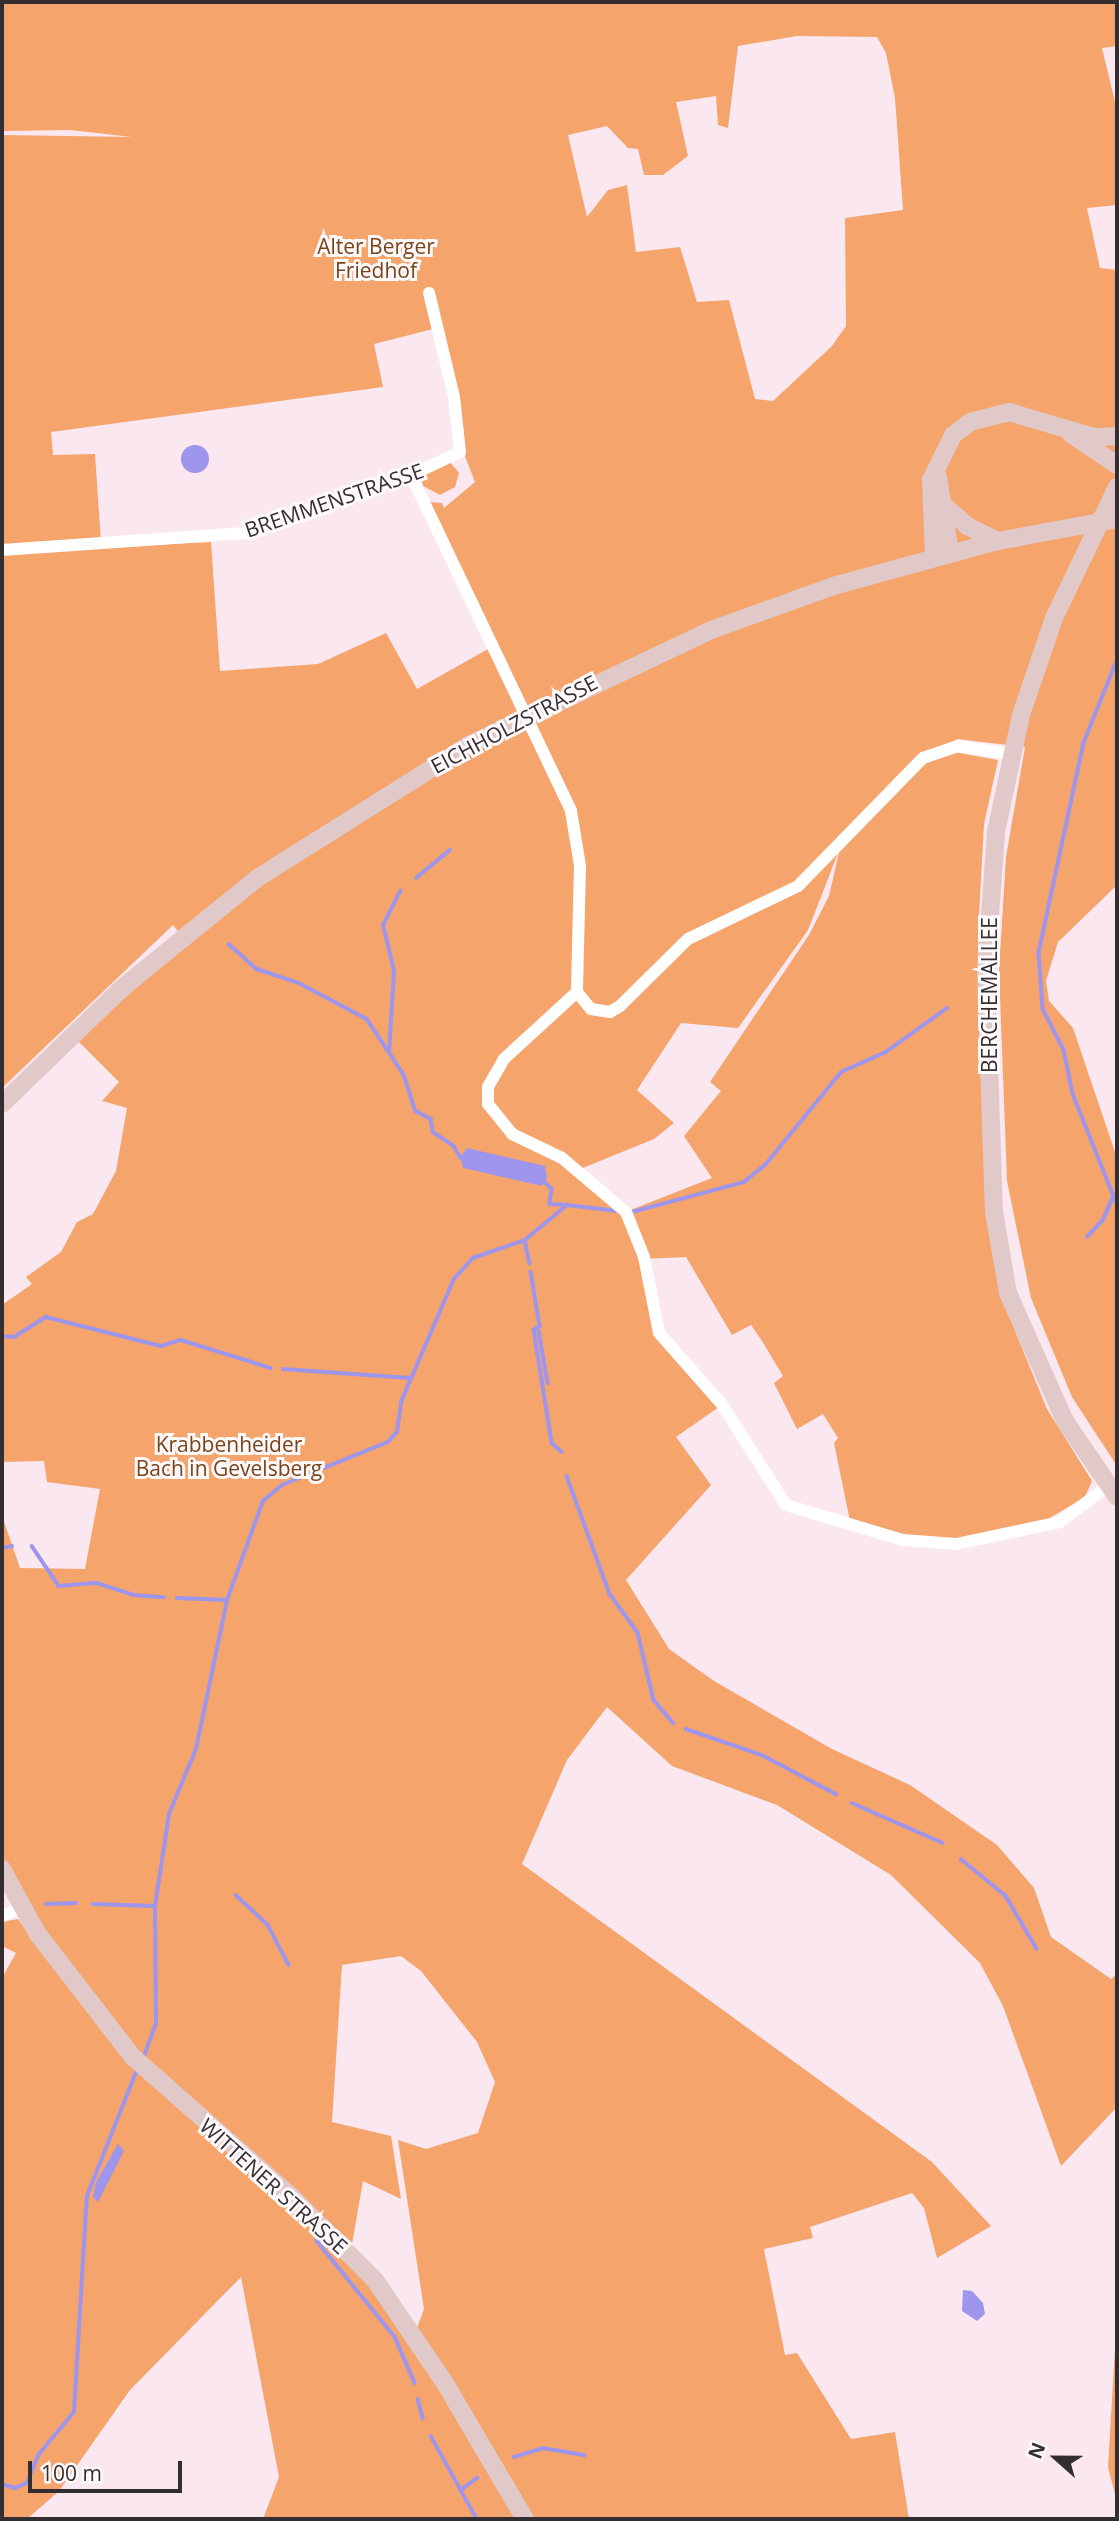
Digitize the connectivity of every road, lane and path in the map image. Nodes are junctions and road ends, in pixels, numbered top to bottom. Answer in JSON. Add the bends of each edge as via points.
{"nodes":[{"id":1,"x":429,"y":293,"type":"dead end"},
{"id":2,"x":1063,"y":427,"type":"junction"},
{"id":3,"x":1117,"y":436,"type":"edge"},
{"id":4,"x":1094,"y":437,"type":"junction"},
{"id":5,"x":1117,"y":450,"type":"edge"},
{"id":6,"x":1117,"y":465,"type":"edge"},
{"id":7,"x":937,"y":467,"type":"junction"},
{"id":8,"x":411,"y":475,"type":"junction"},
{"id":9,"x":1117,"y":487,"type":"edge"},
{"id":10,"x":941,"y":503,"type":"junction"},
{"id":11,"x":1112,"y":513,"type":"edge"},
{"id":12,"x":998,"y":541,"type":"junction"},
{"id":13,"x":2,"y":550,"type":"edge"},
{"id":14,"x":942,"y":555,"type":"junction"},
{"id":15,"x":1011,"y":754,"type":"junction"},
{"id":16,"x":577,"y":992,"type":"junction"},
{"id":17,"x":2,"y":1104,"type":"edge"},
{"id":18,"x":1112,"y":1491,"type":"edge"},
{"id":19,"x":2,"y":1869,"type":"edge"},
{"id":20,"x":22,"y":1908,"type":"junction"},
{"id":21,"x":2,"y":1916,"type":"edge"},
{"id":22,"x":525,"y":2519,"type":"edge"}],
"edges":[{"from":1,"to":8,"type":"street","name":"BREMMENSTRASSE","via":[[454,397],[460,452]]},
{"from":2,"to":4,"type":"main road"},
{"from":2,"to":6,"type":"main road"},
{"from":2,"to":7,"type":"main road","via":[[1026,413],[986,416],[953,435]]},
{"from":3,"to":4,"type":"main road"},
{"from":4,"to":5,"type":"main road"},
{"from":7,"to":10,"type":"main road"},
{"from":7,"to":14,"type":"main road","via":[[928,500]]},
{"from":8,"to":13,"type":"street","name":"BREMMENSTRASSE","via":[[245,533]]},
{"from":8,"to":16,"type":"street","via":[[562,788],[578,842]]},
{"from":9,"to":11,"type":"main road","name":"BERCHEMALLEE"},
{"from":10,"to":12,"type":"main road","via":[[950,515]]},
{"from":10,"to":14,"type":"main road"},
{"from":11,"to":12,"type":"main road","name":"EICHHOLZSTRASSE"},
{"from":11,"to":15,"type":"main road","name":"BERCHEMALLEE","via":[[1090,539],[1042,648]]},
{"from":12,"to":14,"type":"main road","name":"EICHHOLZSTRASSE"},
{"from":14,"to":17,"type":"main road","name":"EICHHOLZSTRASSE","via":[[711,629],[572,691],[416,776],[306,844],[202,921],[85,1022]]},
{"from":15,"to":16,"type":"street","via":[[957,746],[923,758],[798,886],[688,939],[610,1012],[591,1009]]},
{"from":15,"to":18,"type":"main road","name":"BERCHEMALLEE","via":[[996,832],[987,939],[994,1212],[1008,1293],[1038,1369]]},
{"from":16,"to":18,"type":"street","via":[[504,1059],[488,1087],[488,1104],[512,1134],[562,1158],[626,1212],[644,1257],[659,1333],[721,1403],[786,1505],[902,1540],[956,1544],[1060,1522]]},
{"from":19,"to":20,"type":"main road","name":"WITTENER STRASSE"},
{"from":20,"to":21,"type":"street"},
{"from":20,"to":22,"type":"main road","name":"WITTENER STRASSE","via":[[133,2057],[293,2198],[375,2280],[446,2385]]}]}
